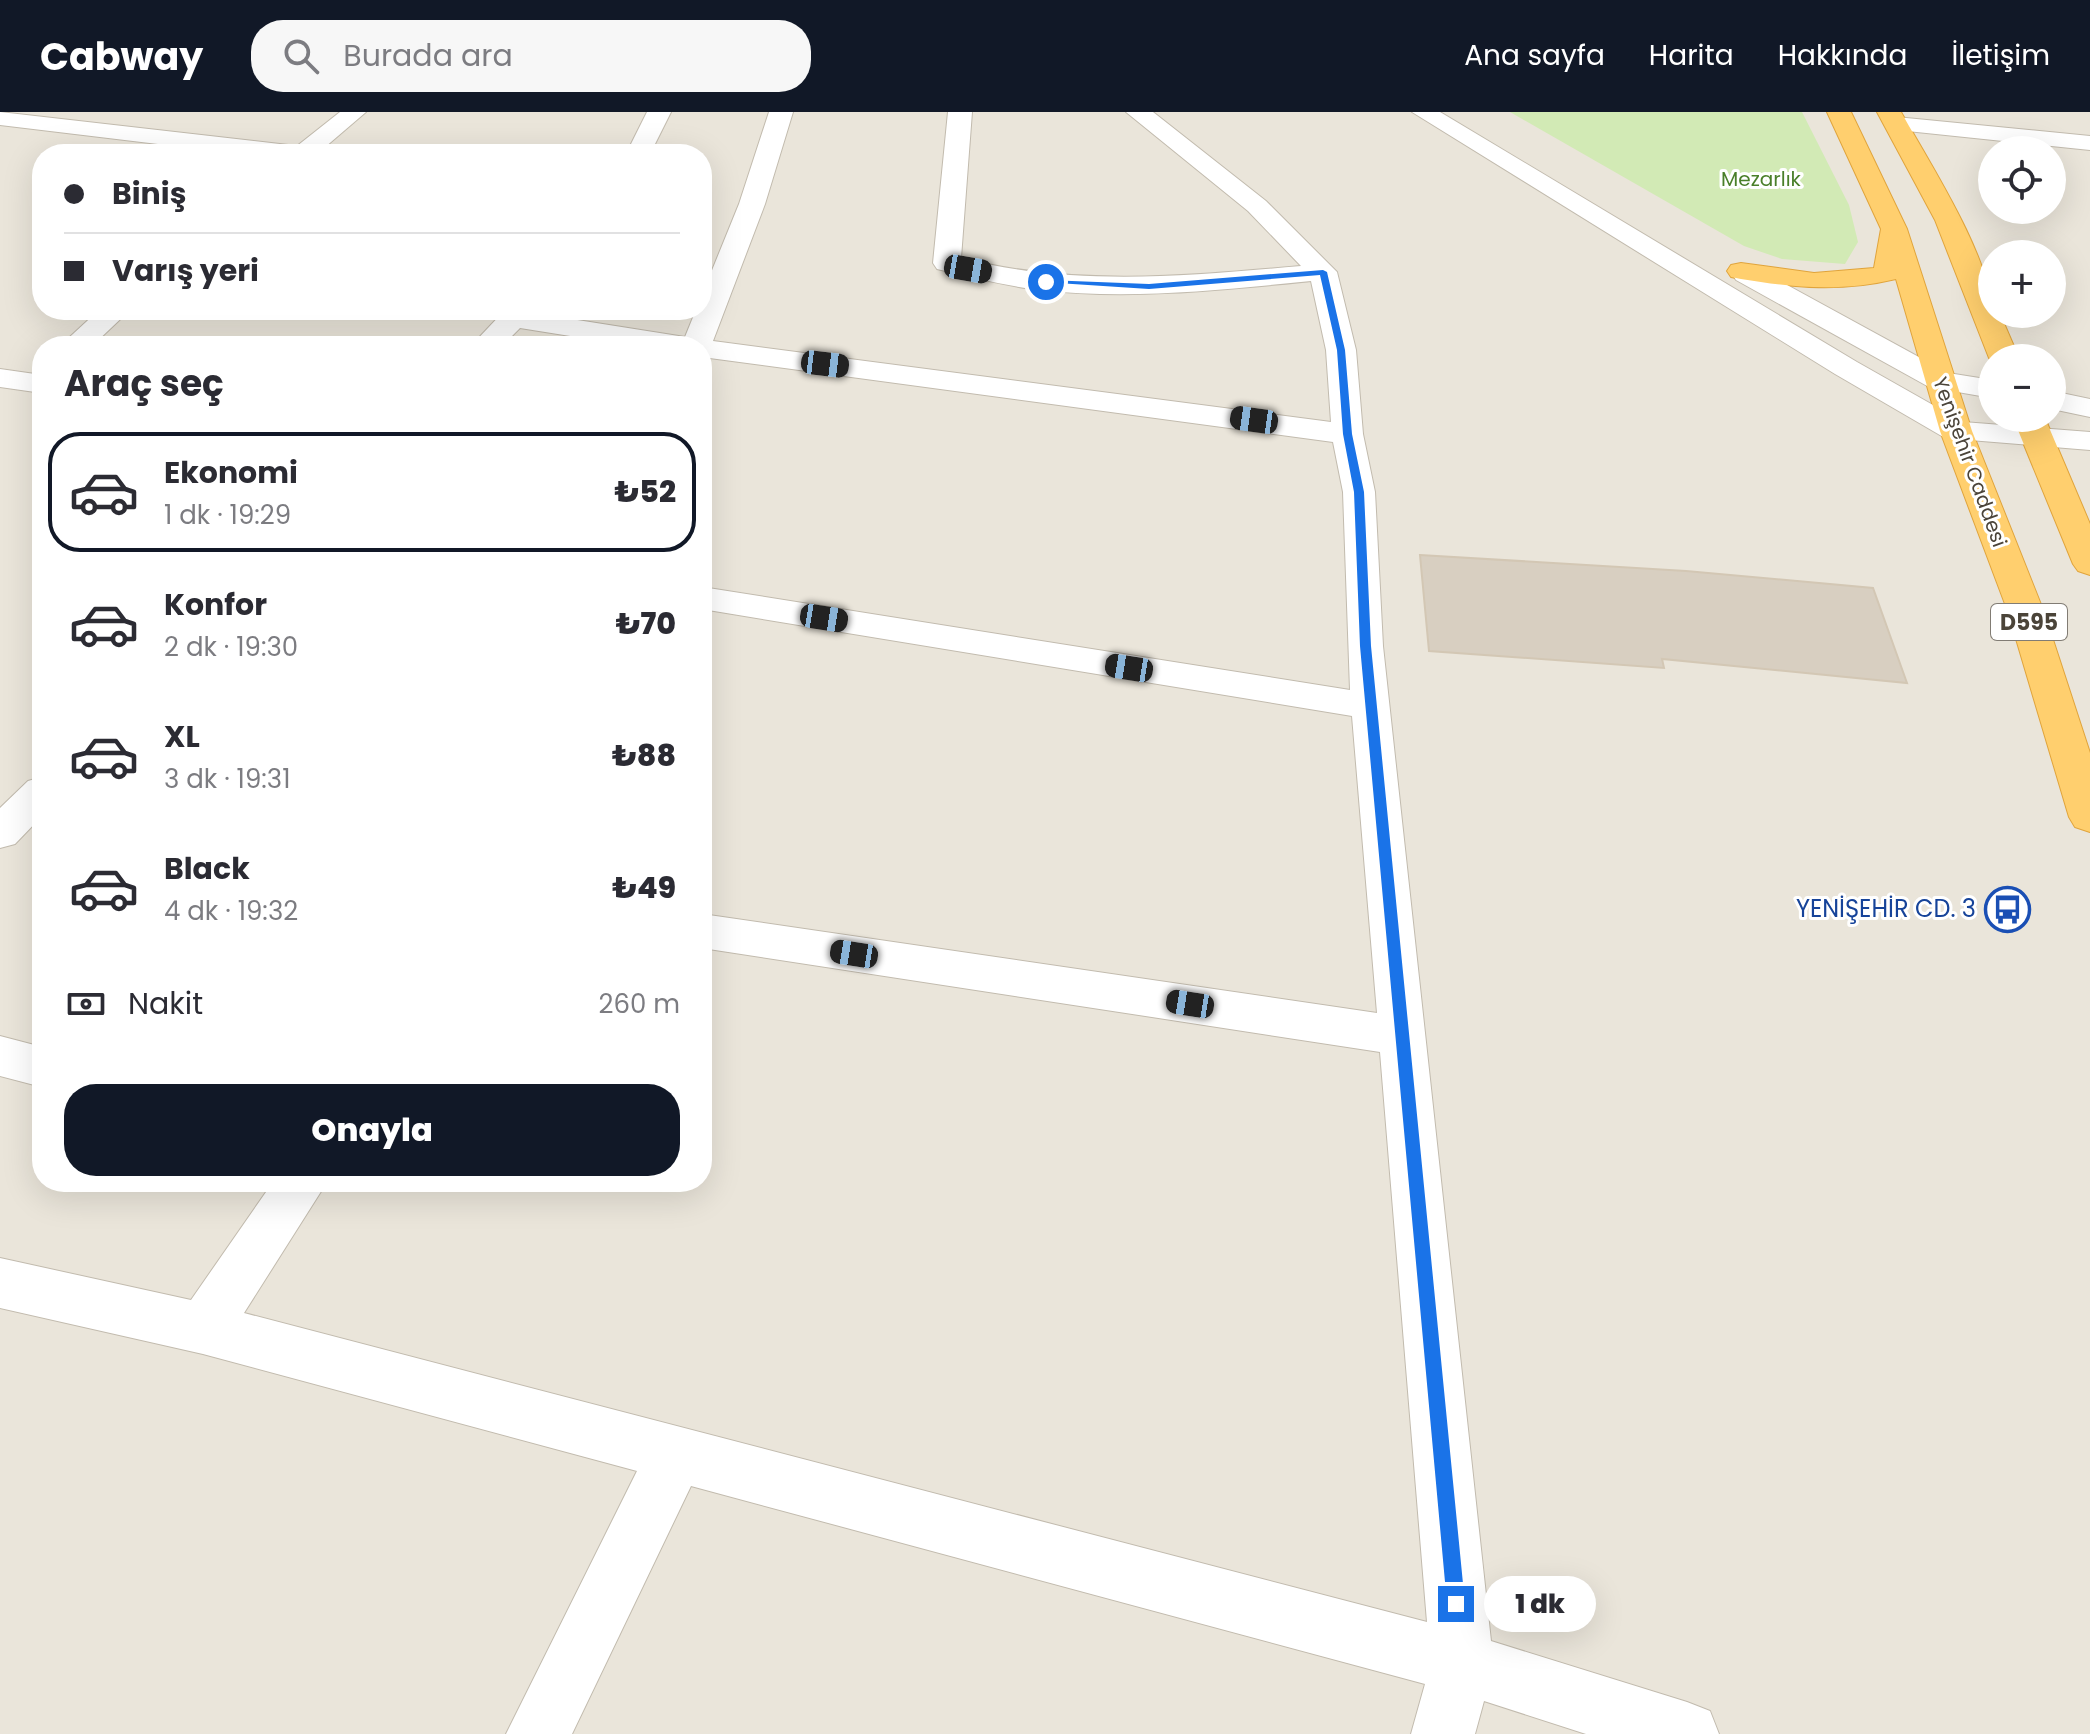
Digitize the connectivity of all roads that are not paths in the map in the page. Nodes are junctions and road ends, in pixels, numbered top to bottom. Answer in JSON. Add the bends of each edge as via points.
{"nodes":[{"id":1,"x":354,"y":112,"type":"edge"},
{"id":2,"x":659,"y":112,"type":"edge"},
{"id":3,"x":781,"y":112,"type":"edge"},
{"id":4,"x":960,"y":112,"type":"edge"},
{"id":5,"x":1138,"y":112,"type":"edge"},
{"id":6,"x":1424,"y":112,"type":"edge"},
{"id":7,"x":1467,"y":112,"type":"edge"},
{"id":8,"x":1839,"y":112,"type":"edge"},
{"id":9,"x":1,"y":115,"type":"edge"},
{"id":10,"x":1892,"y":118,"type":"edge"},
{"id":11,"x":2090,"y":143,"type":"edge"},
{"id":12,"x":225,"y":144,"type":"edge"},
{"id":13,"x":314,"y":144,"type":"edge"},
{"id":14,"x":643,"y":144,"type":"edge"},
{"id":15,"x":1894,"y":229,"type":"junction"},
{"id":16,"x":1686,"y":242,"type":"dead end"},
{"id":17,"x":1714,"y":257,"type":"dead end"},
{"id":18,"x":1741,"y":271,"type":"junction"},
{"id":19,"x":1323,"y":272,"type":"junction"},
{"id":20,"x":712,"y":305,"type":"edge"},
{"id":21,"x":105,"y":320,"type":"edge"},
{"id":22,"x":512,"y":320,"type":"edge"},
{"id":23,"x":550,"y":320,"type":"edge"},
{"id":24,"x":86,"y":336,"type":"edge"},
{"id":25,"x":496,"y":336,"type":"edge"},
{"id":26,"x":634,"y":336,"type":"edge"},
{"id":27,"x":1998,"y":344,"type":"edge"},
{"id":28,"x":712,"y":349,"type":"edge"},
{"id":29,"x":0,"y":378,"type":"edge"},
{"id":30,"x":32,"y":380,"type":"edge"},
{"id":31,"x":1940,"y":381,"type":"junction"},
{"id":32,"x":1978,"y":387,"type":"edge"},
{"id":33,"x":2066,"y":403,"type":"edge"},
{"id":34,"x":2090,"y":408,"type":"edge"},
{"id":35,"x":1978,"y":430,"type":"edge"},
{"id":36,"x":1956,"y":431,"type":"junction"},
{"id":37,"x":2034,"y":432,"type":"edge"},
{"id":38,"x":2050,"y":432,"type":"edge"},
{"id":39,"x":1347,"y":434,"type":"junction"},
{"id":40,"x":2090,"y":441,"type":"edge"},
{"id":41,"x":2090,"y":564,"type":"edge"},
{"id":42,"x":712,"y":600,"type":"edge"},
{"id":43,"x":1373,"y":707,"type":"junction"},
{"id":44,"x":32,"y":801,"type":"edge"},
{"id":45,"x":2090,"y":817,"type":"edge"},
{"id":46,"x":0,"y":833,"type":"edge"},
{"id":47,"x":712,"y":932,"type":"edge"},
{"id":48,"x":1403,"y":1036,"type":"junction"},
{"id":49,"x":0,"y":1056,"type":"edge"},
{"id":50,"x":32,"y":1064,"type":"edge"},
{"id":51,"x":295,"y":1192,"type":"edge"},
{"id":52,"x":0,"y":1283,"type":"edge"},
{"id":53,"x":203,"y":1328,"type":"junction"},
{"id":54,"x":676,"y":1454,"type":"junction"},
{"id":55,"x":1462,"y":1663,"type":"junction"},
{"id":56,"x":538,"y":1734,"type":"edge"},
{"id":57,"x":1443,"y":1734,"type":"edge"},
{"id":58,"x":1687,"y":1734,"type":"edge"}],
"edges":[{"from":1,"to":13,"type":"street"},
{"from":2,"to":14,"type":"street"},
{"from":3,"to":20,"type":"street"},
{"from":4,"to":19,"type":"street","via":[[947,263],[1046,282],[1120,287]]},
{"from":5,"to":19,"type":"street","via":[[1257,206]]},
{"from":6,"to":36,"type":"street"},
{"from":7,"to":16,"type":"street"},
{"from":8,"to":15,"type":"highway","name":"Yenişehir Caddesi","number":"D595"},
{"from":9,"to":12,"type":"street"},
{"from":10,"to":11,"type":"street"},
{"from":10,"to":27,"type":"highway","via":[[1948,220]]},
{"from":15,"to":18,"type":"highway","via":[[1887,273],[1866,279],[1812,283]]},
{"from":15,"to":31,"type":"highway","name":"Yenişehir Caddesi","number":"D595"},
{"from":17,"to":18,"type":"street"},
{"from":18,"to":31,"type":"street"},
{"from":19,"to":39,"type":"street","via":[[1341,350]]},
{"from":21,"to":24,"type":"street"},
{"from":22,"to":25,"type":"street"},
{"from":23,"to":26,"type":"street"},
{"from":28,"to":39,"type":"street"},
{"from":29,"to":30,"type":"street"},
{"from":31,"to":32,"type":"street"},
{"from":31,"to":36,"type":"highway","name":"Yenişehir Caddesi","number":"D595"},
{"from":33,"to":34,"type":"street"},
{"from":35,"to":36,"type":"street"},
{"from":36,"to":45,"type":"highway","name":"Yenişehir Caddesi","number":"D595","via":[[2026,612]]},
{"from":37,"to":41,"type":"highway"},
{"from":38,"to":40,"type":"street"},
{"from":39,"to":43,"type":"street","via":[[1359,492],[1365,646]]},
{"from":42,"to":43,"type":"street"},
{"from":43,"to":48,"type":"street"},
{"from":44,"to":46,"type":"street"},
{"from":47,"to":48,"type":"street"},
{"from":48,"to":55,"type":"street"},
{"from":49,"to":50,"type":"street"},
{"from":51,"to":53,"type":"street"},
{"from":52,"to":53,"type":"street"},
{"from":53,"to":54,"type":"street"},
{"from":54,"to":55,"type":"street"},
{"from":54,"to":56,"type":"street"},
{"from":55,"to":57,"type":"street"},
{"from":55,"to":58,"type":"street"}]}
